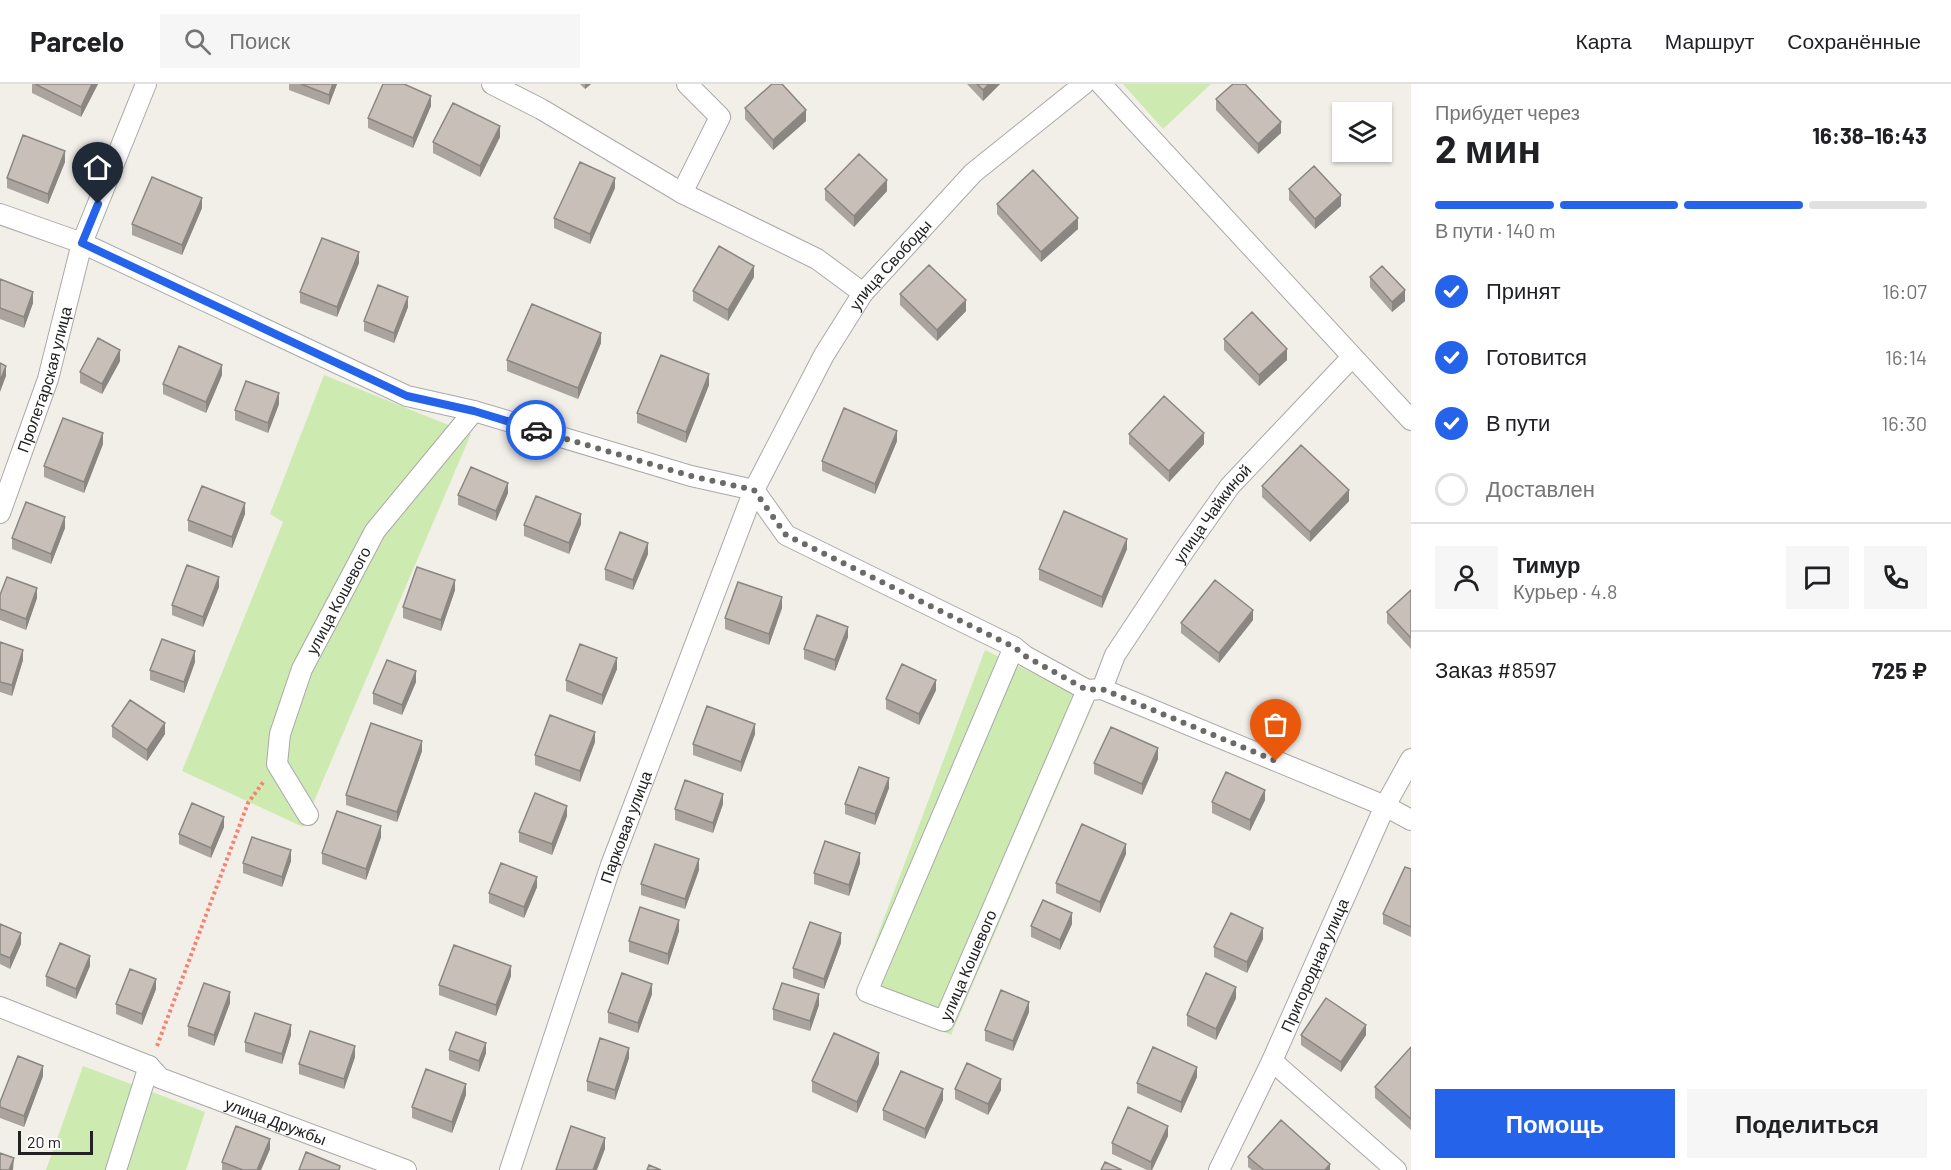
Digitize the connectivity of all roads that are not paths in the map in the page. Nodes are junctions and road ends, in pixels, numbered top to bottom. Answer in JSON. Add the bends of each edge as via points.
{"nodes":[{"id":1,"x":146,"y":84,"type":"edge"},
{"id":2,"x":492,"y":84,"type":"edge"},
{"id":3,"x":687,"y":84,"type":"edge"},
{"id":4,"x":1084,"y":84,"type":"edge"},
{"id":5,"x":1101,"y":84,"type":"edge"},
{"id":6,"x":682,"y":193,"type":"junction"},
{"id":7,"x":0,"y":214,"type":"edge"},
{"id":8,"x":82,"y":243,"type":"junction"},
{"id":9,"x":863,"y":292,"type":"junction"},
{"id":10,"x":1352,"y":357,"type":"junction"},
{"id":11,"x":474,"y":411,"type":"junction"},
{"id":12,"x":1411,"y":420,"type":"edge"},
{"id":13,"x":754,"y":490,"type":"junction"},
{"id":14,"x":0,"y":513,"type":"edge"},
{"id":15,"x":1014,"y":647,"type":"junction"},
{"id":16,"x":1095,"y":689,"type":"junction"},
{"id":17,"x":1411,"y":759,"type":"edge"},
{"id":18,"x":1385,"y":806,"type":"junction"},
{"id":19,"x":308,"y":815,"type":"dead end"},
{"id":20,"x":1411,"y":820,"type":"edge"},
{"id":21,"x":0,"y":1007,"type":"edge"},
{"id":22,"x":1272,"y":1061,"type":"junction"},
{"id":23,"x":149,"y":1066,"type":"junction"},
{"id":24,"x":116,"y":1170,"type":"edge"},
{"id":25,"x":406,"y":1170,"type":"edge"},
{"id":26,"x":510,"y":1170,"type":"edge"},
{"id":27,"x":1219,"y":1170,"type":"edge"},
{"id":28,"x":1396,"y":1170,"type":"edge"}],
"edges":[{"from":1,"to":8,"type":"street","name":"Пролетарская улица"},
{"from":2,"to":6,"type":"street","via":[[541,108]]},
{"from":3,"to":6,"type":"street","via":[[720,117]]},
{"from":4,"to":9,"type":"street","name":"улица Свободы","via":[[973,173]]},
{"from":5,"to":10,"type":"street"},
{"from":6,"to":9,"type":"street","via":[[817,259]]},
{"from":7,"to":8,"type":"street"},
{"from":8,"to":11,"type":"street","via":[[407,396]]},
{"from":8,"to":14,"type":"street","name":"Пролетарская улица","via":[[48,379]]},
{"from":9,"to":13,"type":"street","name":"улица Свободы","via":[[824,355]]},
{"from":10,"to":12,"type":"street"},
{"from":10,"to":16,"type":"street","name":"улица Чайкиной","via":[[1230,486]]},
{"from":11,"to":13,"type":"street","via":[[691,476]]},
{"from":11,"to":19,"type":"street","name":"улица Кошевого","via":[[375,531],[302,669],[280,734],[277,764]]},
{"from":13,"to":15,"type":"street","via":[[786,535]]},
{"from":13,"to":26,"type":"street","name":"Парковая улица","via":[[611,865]]},
{"from":15,"to":16,"type":"street"},
{"from":15,"to":16,"type":"street","name":"улица Кошевого","via":[[867,992],[944,1021]]},
{"from":16,"to":18,"type":"street"},
{"from":17,"to":18,"type":"street","name":"Пригородная улица"},
{"from":18,"to":20,"type":"street"},
{"from":18,"to":22,"type":"street","name":"Пригородная улица"},
{"from":21,"to":23,"type":"street","name":"улица Дружбы"},
{"from":22,"to":27,"type":"street","name":"Пригородная улица"},
{"from":22,"to":28,"type":"street"},
{"from":23,"to":24,"type":"street"},
{"from":23,"to":25,"type":"street","name":"улица Дружбы","via":[[160,1078]]}]}
